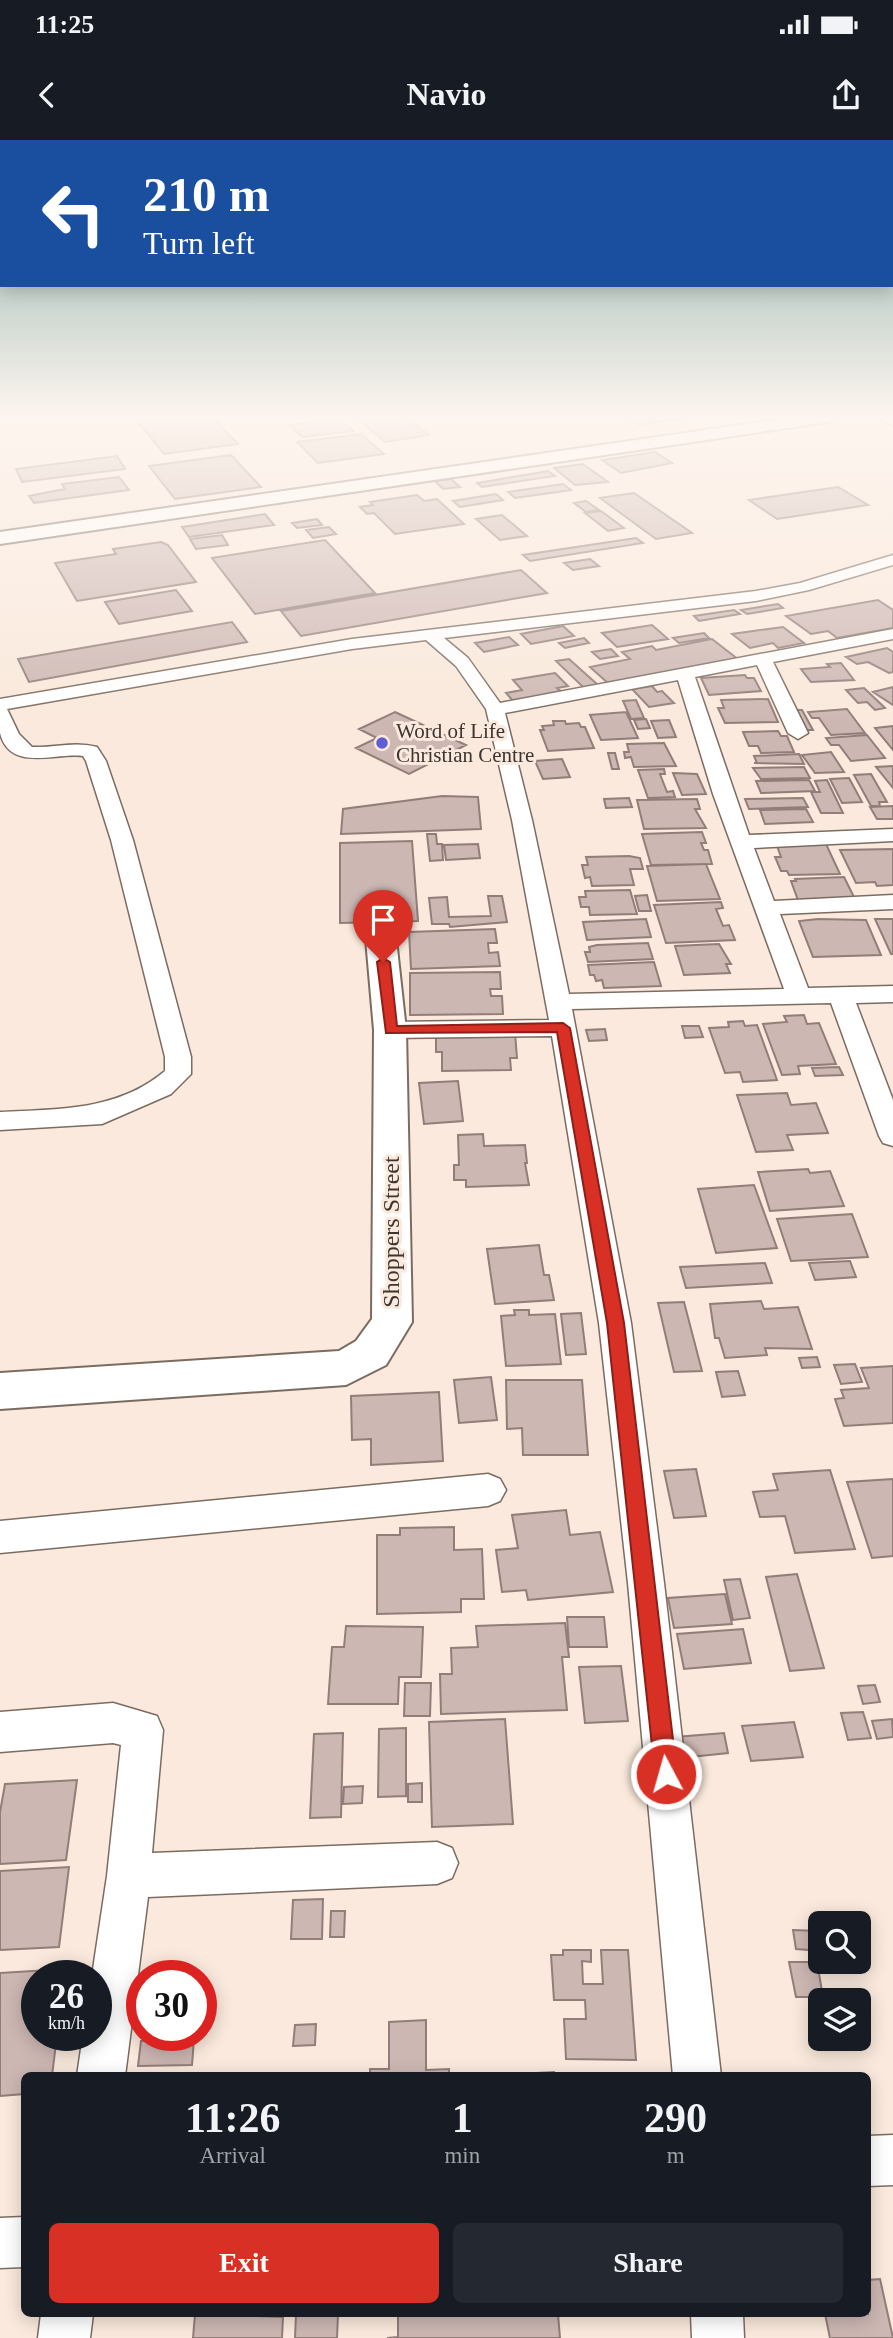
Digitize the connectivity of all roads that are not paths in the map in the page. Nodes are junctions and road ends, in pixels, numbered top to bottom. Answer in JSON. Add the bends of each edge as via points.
{"nodes":[{"id":1,"x":126,"y":520,"type":"edge"},
{"id":2,"x":0,"y":538,"type":"edge"},
{"id":3,"x":893,"y":560,"type":"edge"},
{"id":4,"x":429,"y":634,"type":"junction"},
{"id":5,"x":893,"y":634,"type":"edge"},
{"id":6,"x":762,"y":658,"type":"junction"},
{"id":7,"x":685,"y":672,"type":"junction"},
{"id":8,"x":0,"y":705,"type":"edge"},
{"id":9,"x":495,"y":709,"type":"junction"},
{"id":10,"x":0,"y":713,"type":"edge"},
{"id":11,"x":798,"y":733,"type":"dead end"},
{"id":12,"x":893,"y":835,"type":"edge"},
{"id":13,"x":740,"y":842,"type":"junction"},
{"id":14,"x":893,"y":902,"type":"edge"},
{"id":15,"x":765,"y":908,"type":"junction"},
{"id":16,"x":381,"y":939,"type":"dead end"},
{"id":17,"x":798,"y":994,"type":"junction"},
{"id":18,"x":841,"y":994,"type":"junction"},
{"id":19,"x":893,"y":994,"type":"edge"},
{"id":20,"x":561,"y":1015,"type":"junction"},
{"id":21,"x":390,"y":1030,"type":"junction"},
{"id":22,"x":0,"y":1121,"type":"edge"},
{"id":23,"x":893,"y":1136,"type":"edge"},
{"id":24,"x":0,"y":1391,"type":"edge"},
{"id":25,"x":488,"y":1490,"type":"dead end"},
{"id":26,"x":0,"y":1537,"type":"edge"},
{"id":27,"x":0,"y":1732,"type":"edge"},
{"id":28,"x":437,"y":1863,"type":"dead end"},
{"id":29,"x":129,"y":1876,"type":"junction"},
{"id":30,"x":102,"y":2072,"type":"edge"},
{"id":31,"x":697,"y":2072,"type":"edge"},
{"id":32,"x":893,"y":2160,"type":"edge"},
{"id":33,"x":871,"y":2161,"type":"edge"},
{"id":34,"x":21,"y":2242,"type":"edge"},
{"id":35,"x":0,"y":2243,"type":"edge"},
{"id":36,"x":67,"y":2317,"type":"edge"},
{"id":37,"x":717,"y":2317,"type":"edge"},
{"id":38,"x":64,"y":2338,"type":"edge"},
{"id":39,"x":719,"y":2338,"type":"edge"}],
"edges":[{"from":1,"to":2,"type":"main road"},
{"from":3,"to":4,"type":"street","via":[[756,596]]},
{"from":4,"to":8,"type":"street"},
{"from":4,"to":9,"type":"street","via":[[463,662]]},
{"from":5,"to":6,"type":"street"},
{"from":6,"to":7,"type":"street"},
{"from":6,"to":11,"type":"street"},
{"from":7,"to":9,"type":"street"},
{"from":7,"to":13,"type":"street"},
{"from":9,"to":20,"type":"street"},
{"from":10,"to":22,"type":"street","via":[[19,750],[30,754],[82,749],[90,751],[96,761],[122,840],[178,1057],[178,1074],[162,1088],[92,1117]]},
{"from":12,"to":13,"type":"street"},
{"from":13,"to":15,"type":"street"},
{"from":14,"to":15,"type":"street"},
{"from":15,"to":17,"type":"street"},
{"from":16,"to":21,"type":"main road","name":"Shoppers Street"},
{"from":17,"to":18,"type":"street"},
{"from":17,"to":20,"type":"street"},
{"from":18,"to":19,"type":"street"},
{"from":18,"to":23,"type":"street"},
{"from":20,"to":21,"type":"street"},
{"from":20,"to":31,"type":"street","via":[[615,1323]]},
{"from":21,"to":24,"type":"main road","name":"Shoppers Street","via":[[391,1322],[371,1353],[346,1368]]},
{"from":25,"to":26,"type":"street"},
{"from":27,"to":29,"type":"street","via":[[113,1723],[143,1730]]},
{"from":28,"to":29,"type":"street"},
{"from":29,"to":30,"type":"street"},
{"from":32,"to":33,"type":"street"},
{"from":34,"to":35,"type":"street"},
{"from":36,"to":38,"type":"street"},
{"from":37,"to":39,"type":"street"}]}
